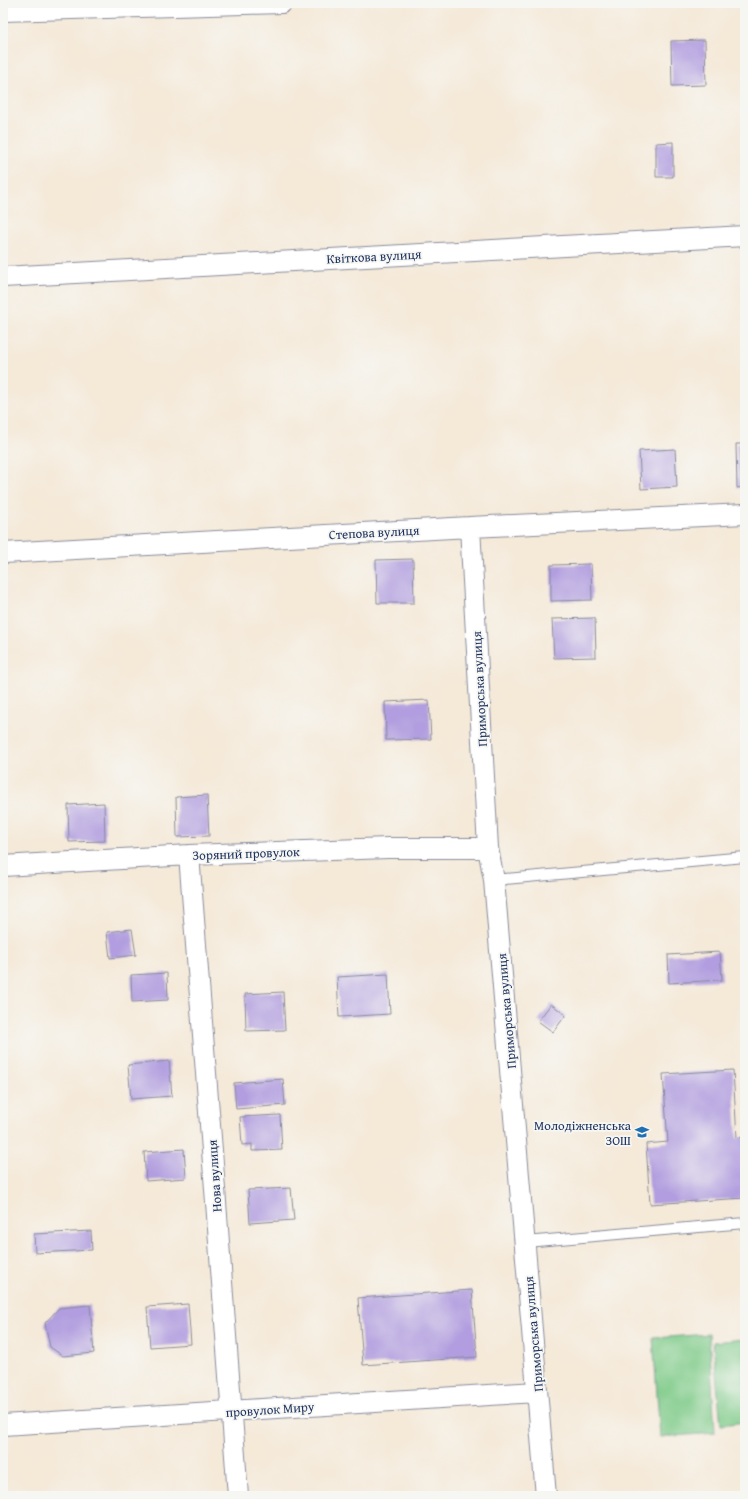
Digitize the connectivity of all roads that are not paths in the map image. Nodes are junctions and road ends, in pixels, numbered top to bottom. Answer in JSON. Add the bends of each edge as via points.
{"nodes":[{"id":1,"x":282,"y":3,"type":"edge"},
{"id":2,"x":3,"y":11,"type":"edge"},
{"id":3,"x":745,"y":236,"type":"edge"},
{"id":4,"x":3,"y":277,"type":"edge"},
{"id":5,"x":745,"y":514,"type":"edge"},
{"id":6,"x":470,"y":527,"type":"junction"},
{"id":7,"x":3,"y":552,"type":"edge"},
{"id":8,"x":488,"y":848,"type":"junction"},
{"id":9,"x":189,"y":855,"type":"junction"},
{"id":10,"x":745,"y":857,"type":"edge"},
{"id":11,"x":3,"y":866,"type":"edge"},
{"id":12,"x":494,"y":880,"type":"junction"},
{"id":13,"x":745,"y":1223,"type":"edge"},
{"id":14,"x":525,"y":1242,"type":"junction"},
{"id":15,"x":537,"y":1392,"type":"junction"},
{"id":16,"x":232,"y":1411,"type":"junction"},
{"id":17,"x":3,"y":1424,"type":"edge"},
{"id":18,"x":238,"y":1496,"type":"edge"},
{"id":19,"x":546,"y":1496,"type":"edge"}],
"edges":[{"from":1,"to":2,"type":"street"},
{"from":3,"to":4,"type":"street","name":"Квіткова вулиця"},
{"from":5,"to":6,"type":"street","name":"Степова вулиця"},
{"from":6,"to":7,"type":"street","name":"Степова вулиця"},
{"from":6,"to":8,"type":"street","name":"Приморська вулиця"},
{"from":8,"to":9,"type":"street","name":"Зоряний провулок","via":[[388,848]]},
{"from":8,"to":12,"type":"street","name":"Приморська вулиця"},
{"from":9,"to":11,"type":"street","name":"Зоряний провулок"},
{"from":9,"to":16,"type":"street","name":"Нова вулиця"},
{"from":10,"to":12,"type":"lane"},
{"from":12,"to":14,"type":"street","name":"Приморська вулиця"},
{"from":13,"to":14,"type":"lane"},
{"from":14,"to":15,"type":"street","name":"Приморська вулиця"},
{"from":15,"to":16,"type":"street","name":"провулок Миру"},
{"from":15,"to":19,"type":"street","name":"Приморська вулиця"},
{"from":16,"to":17,"type":"street","name":"провулок Миру"},
{"from":16,"to":18,"type":"street","name":"Нова вулиця"}]}
